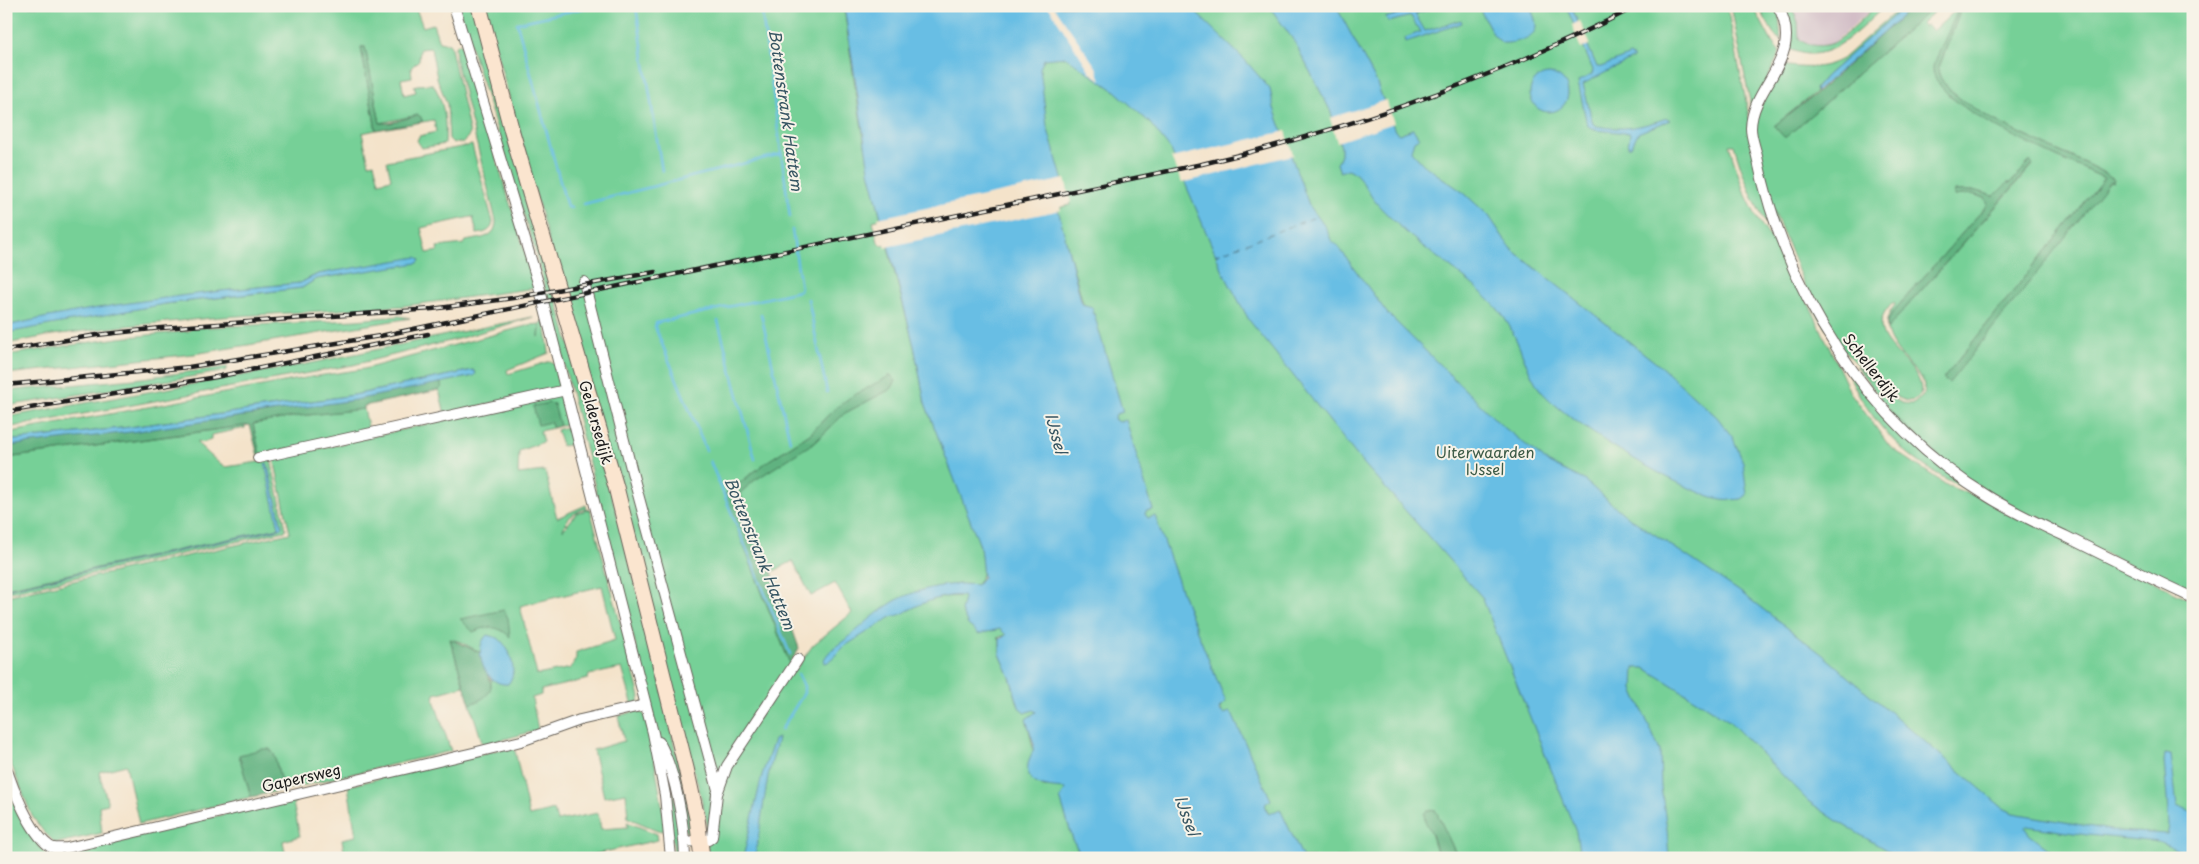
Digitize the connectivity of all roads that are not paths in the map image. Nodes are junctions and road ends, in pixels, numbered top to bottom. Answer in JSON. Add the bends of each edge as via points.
{"nodes":[{"id":1,"x":454,"y":6,"type":"edge"},
{"id":2,"x":479,"y":6,"type":"edge"},
{"id":3,"x":1778,"y":6,"type":"edge"},
{"id":4,"x":584,"y":282,"type":"dead end"},
{"id":5,"x":566,"y":390,"type":"junction"},
{"id":6,"x":258,"y":458,"type":"dead end"},
{"id":7,"x":2193,"y":598,"type":"edge"},
{"id":8,"x":798,"y":659,"type":"dead end"},
{"id":9,"x":645,"y":705,"type":"junction"},
{"id":10,"x":653,"y":733,"type":"junction"},
{"id":11,"x":6,"y":768,"type":"edge"},
{"id":12,"x":718,"y":790,"type":"junction"},
{"id":13,"x":684,"y":842,"type":"junction"},
{"id":14,"x":700,"y":842,"type":"junction"},
{"id":15,"x":671,"y":858,"type":"edge"},
{"id":16,"x":685,"y":858,"type":"edge"},
{"id":17,"x":702,"y":858,"type":"edge"}],
"edges":[{"from":1,"to":5,"type":"street","name":"Geldersedijk","via":[[539,286]]},
{"from":2,"to":14,"type":"main road","name":"Geldersedijk","via":[[512,132],[616,487],[686,768]]},
{"from":3,"to":7,"type":"street","name":"Schellerdijk","via":[[1785,26],[1784,50],[1755,110],[1752,132],[1762,183],[1792,266],[1837,349],[1905,432],[1981,492]]},
{"from":4,"to":12,"type":"street","name":"Geldersedijk","via":[[634,482]]},
{"from":5,"to":6,"type":"street","name":"Geldersedijk"},
{"from":5,"to":9,"type":"street","name":"Geldersedijk"},
{"from":8,"to":12,"type":"street","name":"Geldersedijk","via":[[727,766]]},
{"from":9,"to":10,"type":"street","name":"Geldersedijk"},
{"from":9,"to":11,"type":"street","name":"Gapersweg","via":[[580,720],[473,753],[66,848],[48,846],[40,837],[22,808]]},
{"from":10,"to":13,"type":"street","name":"Geldersedijk","via":[[674,786]]},
{"from":10,"to":15,"type":"street","name":"Geldersedijk","via":[[665,795]]},
{"from":12,"to":14,"type":"street","name":"Geldersedijk","via":[[714,834]]},
{"from":13,"to":14,"type":"street"},
{"from":13,"to":16,"type":"street","name":"Geldersedijk"},
{"from":14,"to":17,"type":"main road","name":"Geldersedijk"}]}
